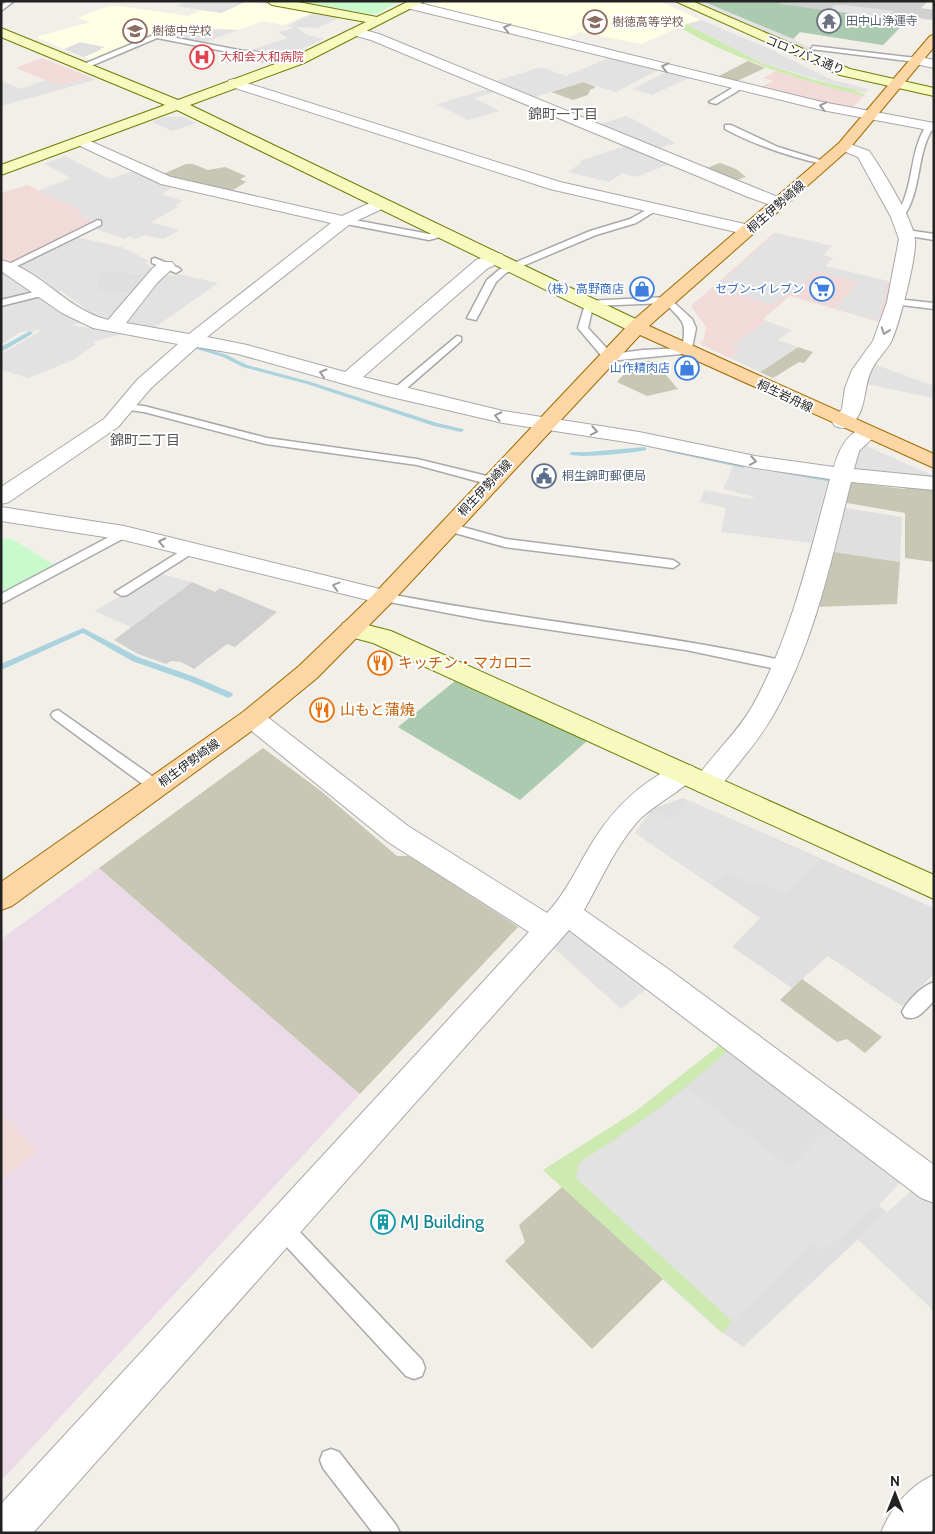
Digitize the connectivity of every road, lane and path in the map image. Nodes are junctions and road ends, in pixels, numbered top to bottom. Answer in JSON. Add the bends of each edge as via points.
{"nodes":[{"id":1,"x":11,"y":1,"type":"edge"},
{"id":2,"x":272,"y":1,"type":"edge"},
{"id":3,"x":681,"y":1,"type":"edge"},
{"id":4,"x":415,"y":3,"type":"edge"},
{"id":5,"x":1,"y":9,"type":"edge"},
{"id":6,"x":380,"y":21,"type":"junction"},
{"id":7,"x":1,"y":32,"type":"edge"},
{"id":8,"x":357,"y":32,"type":"junction"},
{"id":9,"x":934,"y":39,"type":"edge"},
{"id":10,"x":812,"y":48,"type":"dead end"},
{"id":11,"x":250,"y":54,"type":"joint"},
{"id":12,"x":916,"y":60,"type":"junction"},
{"id":13,"x":290,"y":63,"type":"junction"},
{"id":14,"x":934,"y":64,"type":"edge"},
{"id":15,"x":83,"y":66,"type":"junction"},
{"id":16,"x":234,"y":83,"type":"junction"},
{"id":17,"x":894,"y":85,"type":"junction"},
{"id":18,"x":742,"y":86,"type":"junction"},
{"id":19,"x":934,"y":92,"type":"edge"},
{"id":20,"x":713,"y":102,"type":"dead end"},
{"id":21,"x":176,"y":104,"type":"junction"},
{"id":22,"x":871,"y":115,"type":"junction"},
{"id":23,"x":728,"y":127,"type":"dead end"},
{"id":24,"x":932,"y":127,"type":"edge"},
{"id":25,"x":80,"y":141,"type":"junction"},
{"id":26,"x":844,"y":146,"type":"junction"},
{"id":27,"x":826,"y":163,"type":"junction"},
{"id":28,"x":1,"y":170,"type":"edge"},
{"id":29,"x":780,"y":202,"type":"junction"},
{"id":30,"x":382,"y":203,"type":"junction"},
{"id":31,"x":653,"y":210,"type":"junction"},
{"id":32,"x":344,"y":221,"type":"junction"},
{"id":33,"x":98,"y":223,"type":"dead end"},
{"id":34,"x":903,"y":225,"type":"junction"},
{"id":35,"x":749,"y":230,"type":"junction"},
{"id":36,"x":446,"y":234,"type":"junction"},
{"id":37,"x":934,"y":237,"type":"edge"},
{"id":38,"x":496,"y":258,"type":"junction"},
{"id":39,"x":5,"y":266,"type":"edge"},
{"id":40,"x":166,"y":266,"type":"dead end"},
{"id":41,"x":514,"y":267,"type":"junction"},
{"id":42,"x":46,"y":292,"type":"junction"},
{"id":43,"x":668,"y":300,"type":"junction"},
{"id":44,"x":896,"y":302,"type":"junction"},
{"id":45,"x":1,"y":303,"type":"edge"},
{"id":46,"x":589,"y":303,"type":"junction"},
{"id":47,"x":934,"y":306,"type":"edge"},
{"id":48,"x":472,"y":318,"type":"dead end"},
{"id":49,"x":111,"y":327,"type":"junction"},
{"id":50,"x":637,"y":328,"type":"junction"},
{"id":51,"x":457,"y":339,"type":"dead end"},
{"id":52,"x":191,"y":342,"type":"junction"},
{"id":53,"x":687,"y":351,"type":"junction"},
{"id":54,"x":609,"y":358,"type":"junction"},
{"id":55,"x":348,"y":380,"type":"junction"},
{"id":56,"x":395,"y":393,"type":"junction"},
{"id":57,"x":126,"y":406,"type":"junction"},
{"id":58,"x":842,"y":422,"type":"junction"},
{"id":59,"x":546,"y":424,"type":"junction"},
{"id":60,"x":868,"y":433,"type":"junction"},
{"id":61,"x":934,"y":462,"type":"edge"},
{"id":62,"x":843,"y":475,"type":"junction"},
{"id":63,"x":491,"y":481,"type":"junction"},
{"id":64,"x":934,"y":484,"type":"edge"},
{"id":65,"x":1,"y":497,"type":"edge"},
{"id":66,"x":1,"y":514,"type":"edge"},
{"id":67,"x":448,"y":527,"type":"junction"},
{"id":68,"x":124,"y":534,"type":"junction"},
{"id":69,"x":192,"y":548,"type":"junction"},
{"id":70,"x":673,"y":564,"type":"dead end"},
{"id":71,"x":122,"y":592,"type":"dead end"},
{"id":72,"x":384,"y":597,"type":"junction"},
{"id":73,"x":1,"y":600,"type":"edge"},
{"id":74,"x":352,"y":629,"type":"junction"},
{"id":75,"x":786,"y":666,"type":"junction"},
{"id":76,"x":58,"y":715,"type":"dead end"},
{"id":77,"x":252,"y":718,"type":"junction"},
{"id":78,"x":695,"y":778,"type":"junction"},
{"id":79,"x":157,"y":786,"type":"junction"},
{"id":80,"x":934,"y":888,"type":"edge"},
{"id":81,"x":4,"y":892,"type":"edge"},
{"id":82,"x":557,"y":922,"type":"junction"},
{"id":83,"x":934,"y":989,"type":"edge"},
{"id":84,"x":910,"y":1012,"type":"dead end"},
{"id":85,"x":930,"y":1175,"type":"edge"},
{"id":86,"x":278,"y":1229,"type":"junction"},
{"id":87,"x":414,"y":1368,"type":"dead end"},
{"id":88,"x":331,"y":1460,"type":"dead end"},
{"id":89,"x":934,"y":1496,"type":"edge"},
{"id":90,"x":4,"y":1533,"type":"edge"},
{"id":91,"x":388,"y":1533,"type":"edge"},
{"id":92,"x":902,"y":1533,"type":"edge"}],
"edges":[{"from":1,"to":5,"type":"lane"},
{"from":2,"to":6,"type":"street"},
{"from":3,"to":17,"type":"street","name":"コロンバス通り","via":[[829,66]]},
{"from":4,"to":6,"type":"street"},
{"from":18,"to":4,"type":"street","one_way":true},
{"from":6,"to":8,"type":"street"},
{"from":7,"to":15,"type":"street"},
{"from":8,"to":13,"type":"street"},
{"from":8,"to":29,"type":"street"},
{"from":9,"to":12,"type":"main road","name":"桐生伊勢崎線"},
{"from":10,"to":12,"type":"lane"},
{"from":11,"to":13,"type":"street"},
{"from":11,"to":15,"type":"lane","via":[[156,36]]},
{"from":12,"to":14,"type":"street"},
{"from":12,"to":17,"type":"main road","name":"桐生伊勢崎線"},
{"from":13,"to":16,"type":"street"},
{"from":15,"to":21,"type":"street"},
{"from":16,"to":21,"type":"street"},
{"from":16,"to":31,"type":"street","via":[[539,181]]},
{"from":17,"to":19,"type":"street","name":"コロンバス通り"},
{"from":17,"to":22,"type":"main road","name":"桐生伊勢崎線"},
{"from":18,"to":20,"type":"lane"},
{"from":22,"to":18,"type":"street","one_way":true},
{"from":21,"to":25,"type":"street"},
{"from":21,"to":30,"type":"street"},
{"from":22,"to":24,"type":"street"},
{"from":22,"to":26,"type":"main road","name":"桐生伊勢崎線"},
{"from":23,"to":27,"type":"lane","via":[[797,156]]},
{"from":24,"to":34,"type":"lane","via":[[922,138]]},
{"from":25,"to":28,"type":"street"},
{"from":25,"to":32,"type":"street","via":[[166,181]]},
{"from":26,"to":27,"type":"main road","name":"桐生伊勢崎線"},
{"from":26,"to":34,"type":"street","via":[[864,154]]},
{"from":27,"to":29,"type":"main road","name":"桐生伊勢崎線"},
{"from":29,"to":35,"type":"main road","name":"桐生伊勢崎線"},
{"from":30,"to":32,"type":"street"},
{"from":30,"to":36,"type":"street"},
{"from":31,"to":35,"type":"street"},
{"from":31,"to":41,"type":"lane","via":[[633,221],[593,233]]},
{"from":32,"to":36,"type":"lane","via":[[429,237]]},
{"from":32,"to":52,"type":"street"},
{"from":33,"to":39,"type":"lane"},
{"from":34,"to":37,"type":"lane"},
{"from":34,"to":44,"type":"street"},
{"from":35,"to":43,"type":"main road","name":"桐生伊勢崎線"},
{"from":36,"to":38,"type":"street"},
{"from":38,"to":41,"type":"street"},
{"from":38,"to":55,"type":"street","via":[[482,264]]},
{"from":39,"to":42,"type":"street"},
{"from":40,"to":49,"type":"street","via":[[156,272]]},
{"from":41,"to":46,"type":"street"},
{"from":41,"to":48,"type":"lane","via":[[492,280]]},
{"from":42,"to":45,"type":"lane"},
{"from":42,"to":49,"type":"street","via":[[68,309]]},
{"from":43,"to":46,"type":"lane"},
{"from":43,"to":50,"type":"main road","name":"桐生伊勢崎線"},
{"from":43,"to":53,"type":"lane","via":[[691,328]]},
{"from":44,"to":47,"type":"lane"},
{"from":44,"to":58,"type":"street","one_way":true,"via":[[882,341],[862,370],[850,415]]},
{"from":46,"to":50,"type":"street"},
{"from":46,"to":54,"type":"lane","via":[[584,328]]},
{"from":49,"to":52,"type":"street"},
{"from":50,"to":53,"type":"main road","name":"桐生岩舟線"},
{"from":50,"to":54,"type":"main road","name":"桐生伊勢崎線"},
{"from":51,"to":56,"type":"lane"},
{"from":55,"to":52,"type":"street","one_way":true,"via":[[240,349]]},
{"from":52,"to":57,"type":"street","via":[[144,384]]},
{"from":53,"to":54,"type":"lane"},
{"from":53,"to":58,"type":"main road","name":"桐生岩舟線"},
{"from":54,"to":59,"type":"main road","name":"桐生伊勢崎線"},
{"from":55,"to":56,"type":"street"},
{"from":59,"to":56,"type":"street","one_way":true},
{"from":57,"to":63,"type":"lane","via":[[266,441],[417,462]]},
{"from":57,"to":65,"type":"street","via":[[111,423]]},
{"from":58,"to":60,"type":"main road","name":"桐生岩舟線"},
{"from":59,"to":62,"type":"street","one_way":true},
{"from":59,"to":63,"type":"main road","name":"桐生伊勢崎線"},
{"from":60,"to":61,"type":"main road","name":"桐生岩舟線"},
{"from":60,"to":62,"type":"street","via":[[849,449]]},
{"from":62,"to":64,"type":"street"},
{"from":62,"to":75,"type":"street","via":[[807,608]]},
{"from":63,"to":67,"type":"main road","name":"桐生伊勢崎線"},
{"from":66,"to":68,"type":"street"},
{"from":67,"to":70,"type":"lane","via":[[505,543]]},
{"from":67,"to":72,"type":"main road","name":"桐生伊勢崎線"},
{"from":69,"to":68,"type":"street","one_way":true},
{"from":68,"to":73,"type":"lane"},
{"from":69,"to":71,"type":"lane"},
{"from":72,"to":69,"type":"street","one_way":true},
{"from":72,"to":74,"type":"main road","name":"桐生伊勢崎線"},
{"from":72,"to":75,"type":"lane","via":[[746,656]]},
{"from":74,"to":77,"type":"main road","name":"桐生伊勢崎線","via":[[308,672]]},
{"from":74,"to":78,"type":"street","via":[[382,637]]},
{"from":75,"to":78,"type":"street","via":[[762,712]]},
{"from":76,"to":79,"type":"lane"},
{"from":77,"to":79,"type":"main road","name":"桐生伊勢崎線"},
{"from":77,"to":82,"type":"street","via":[[398,834],[527,917]]},
{"from":78,"to":80,"type":"street"},
{"from":78,"to":82,"type":"street","via":[[638,804],[619,825],[585,884]]},
{"from":79,"to":81,"type":"main road","name":"桐生伊勢崎線"},
{"from":82,"to":85,"type":"street","via":[[581,922]]},
{"from":82,"to":86,"type":"street"},
{"from":83,"to":84,"type":"lane"},
{"from":86,"to":87,"type":"lane","via":[[291,1237]]},
{"from":86,"to":90,"type":"street"},
{"from":88,"to":91,"type":"lane"},
{"from":89,"to":92,"type":"street"}]}
